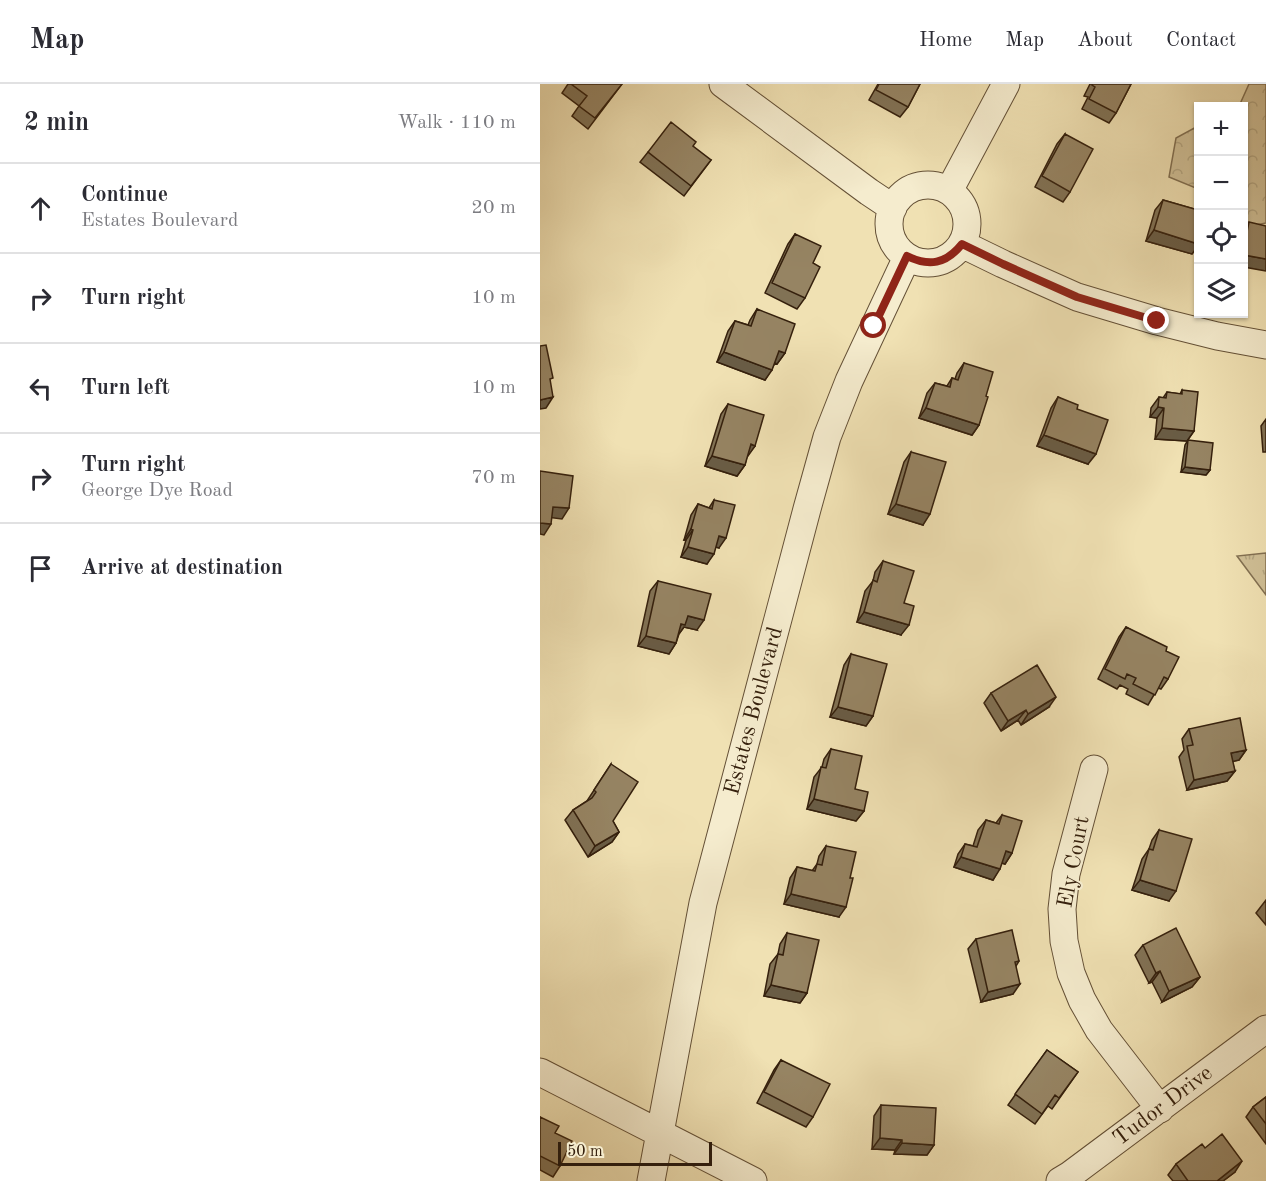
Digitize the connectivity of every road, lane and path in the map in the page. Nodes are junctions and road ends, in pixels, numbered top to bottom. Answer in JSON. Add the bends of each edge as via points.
{"nodes":[{"id":1,"x":723,"y":84,"type":"edge"},
{"id":2,"x":1006,"y":84,"type":"edge"},
{"id":3,"x":948,"y":191,"type":"junction"},
{"id":4,"x":893,"y":208,"type":"junction"},
{"id":5,"x":962,"y":244,"type":"junction"},
{"id":6,"x":907,"y":256,"type":"junction"},
{"id":7,"x":1266,"y":345,"type":"edge"},
{"id":8,"x":1094,"y":769,"type":"dead end"},
{"id":9,"x":1266,"y":1029,"type":"edge"},
{"id":10,"x":540,"y":1072,"type":"edge"},
{"id":11,"x":1160,"y":1109,"type":"junction"},
{"id":12,"x":660,"y":1134,"type":"junction"},
{"id":13,"x":651,"y":1181,"type":"edge"},
{"id":14,"x":753,"y":1181,"type":"edge"},
{"id":15,"x":1060,"y":1181,"type":"edge"}],
"edges":[{"from":1,"to":4,"type":"street"},
{"from":2,"to":3,"type":"street"},
{"from":3,"to":4,"type":"street","via":[[928,185],[917,187]]},
{"from":3,"to":5,"type":"street","via":[[964,209],[967,221]]},
{"from":4,"to":6,"type":"street","via":[[893,240]]},
{"from":5,"to":6,"type":"street","via":[[937,262],[916,261]]},
{"from":5,"to":7,"type":"street","via":[[1077,297],[1157,321]]},
{"from":6,"to":12,"type":"street","name":"Estates Boulevard","via":[[827,437],[703,903]]},
{"from":8,"to":11,"type":"street","name":"Ely Court","via":[[1066,874],[1064,941],[1071,973],[1099,1030]]},
{"from":9,"to":11,"type":"street","name":"Tudor Drive"},
{"from":10,"to":12,"type":"street"},
{"from":11,"to":15,"type":"street","name":"Tudor Drive"},
{"from":12,"to":13,"type":"street","name":"Estates Boulevard"},
{"from":12,"to":14,"type":"street"}]}
